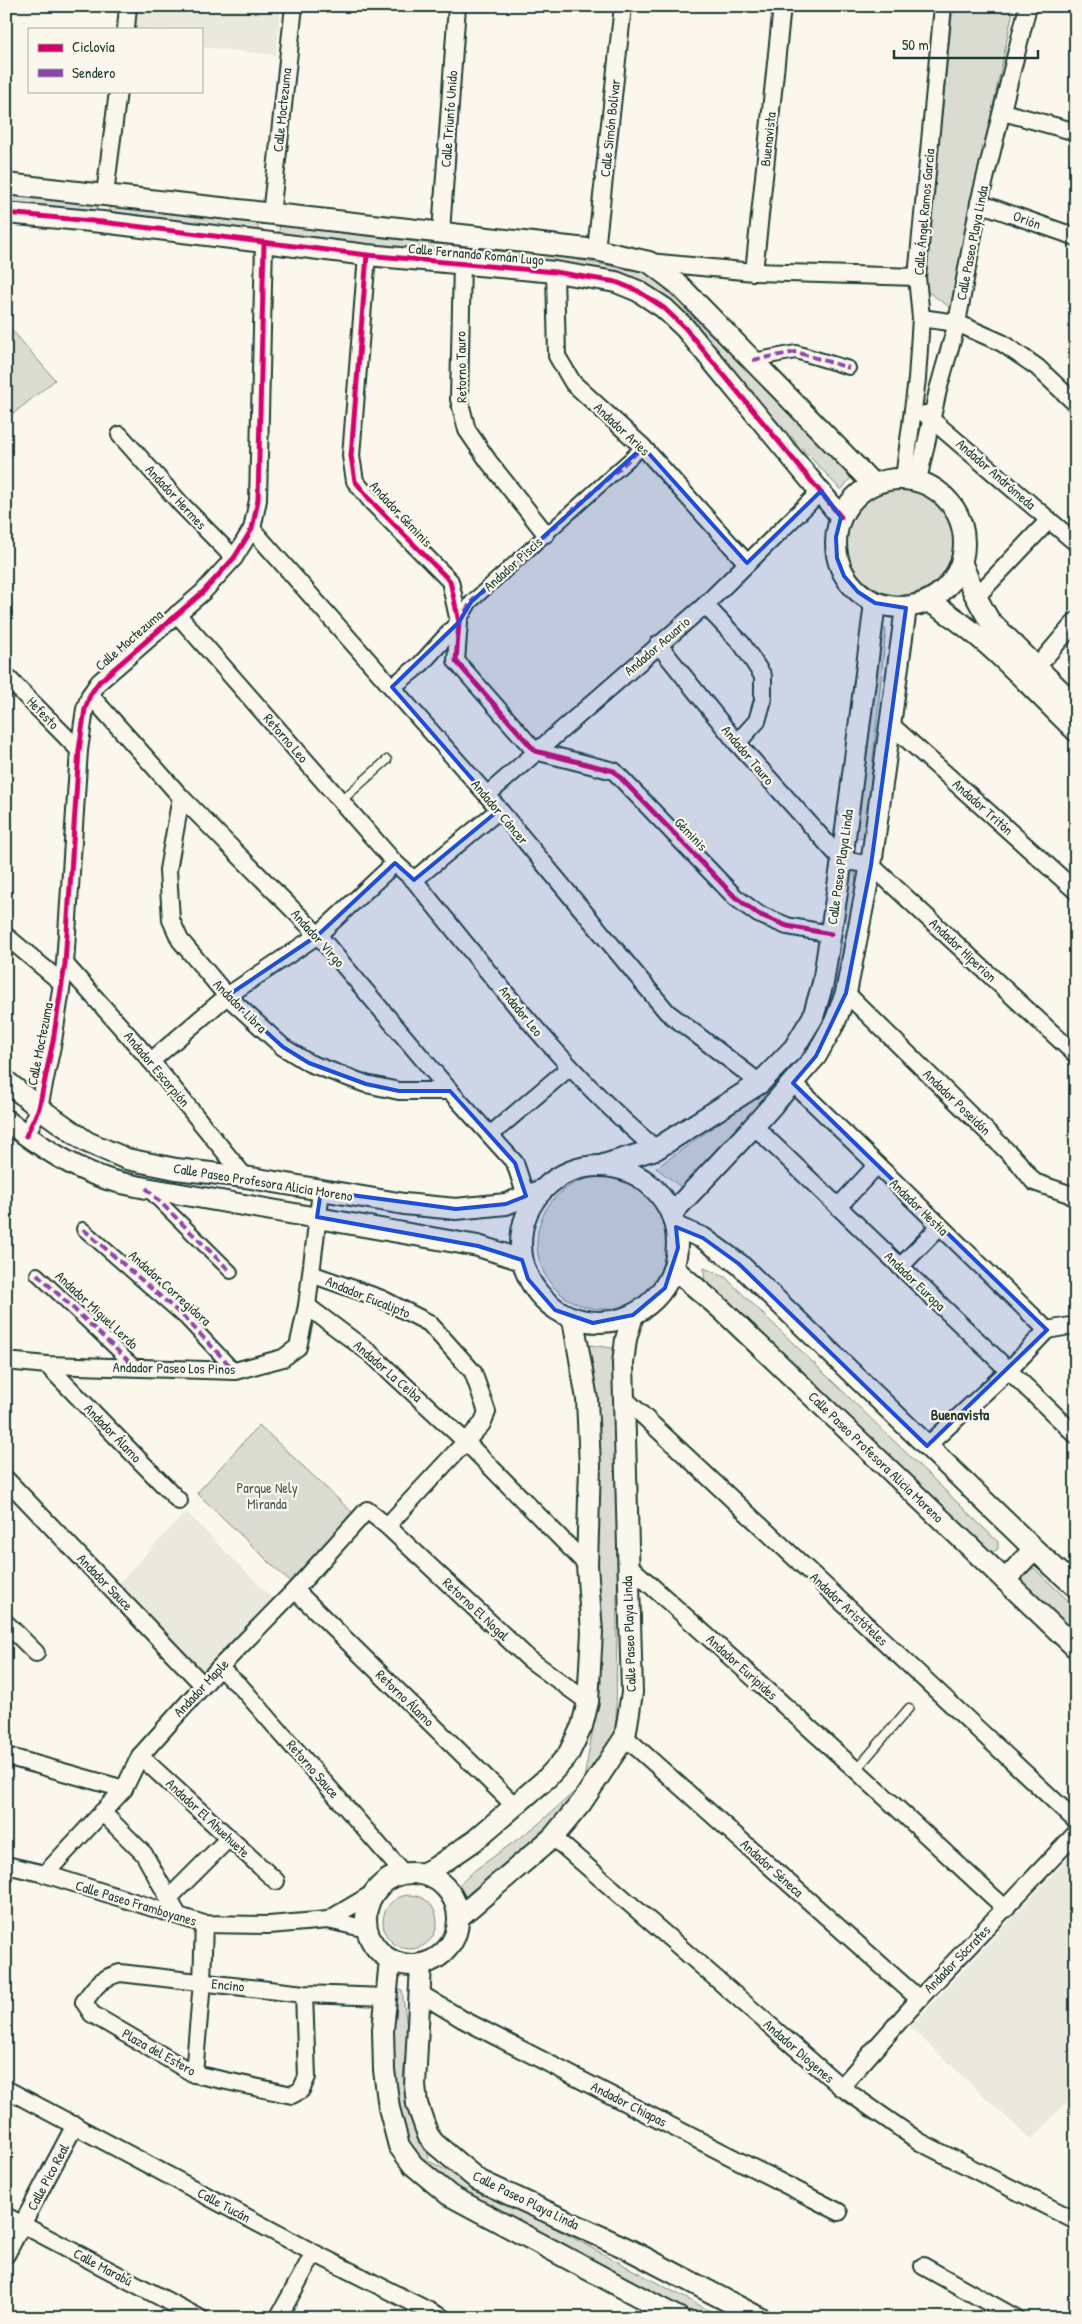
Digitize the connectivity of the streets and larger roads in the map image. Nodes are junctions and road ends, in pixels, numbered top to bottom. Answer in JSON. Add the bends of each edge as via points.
{"nodes":[{"id":1,"x":128,"y":6,"type":"edge"},
{"id":2,"x":294,"y":6,"type":"edge"},
{"id":3,"x":457,"y":6,"type":"edge"},
{"id":4,"x":623,"y":6,"type":"edge"},
{"id":5,"x":782,"y":6,"type":"edge"},
{"id":6,"x":943,"y":6,"type":"edge"},
{"id":7,"x":1028,"y":6,"type":"edge"},
{"id":8,"x":126,"y":28,"type":"edge"},
{"id":9,"x":118,"y":92,"type":"edge"},
{"id":10,"x":1003,"y":112,"type":"junction"},
{"id":11,"x":1076,"y":132,"type":"edge"},
{"id":12,"x":6,"y":184,"type":"edge"},
{"id":13,"x":105,"y":194,"type":"junction"},
{"id":14,"x":979,"y":203,"type":"junction"},
{"id":15,"x":6,"y":213,"type":"edge"},
{"id":16,"x":271,"y":215,"type":"junction"},
{"id":17,"x":441,"y":232,"type":"junction"},
{"id":18,"x":1076,"y":237,"type":"edge"},
{"id":19,"x":264,"y":243,"type":"junction"},
{"id":20,"x":596,"y":250,"type":"junction"},
{"id":21,"x":367,"y":255,"type":"junction"},
{"id":22,"x":649,"y":262,"type":"junction"},
{"id":23,"x":462,"y":263,"type":"junction"},
{"id":24,"x":555,"y":272,"type":"junction"},
{"id":25,"x":754,"y":272,"type":"junction"},
{"id":26,"x":917,"y":277,"type":"junction"},
{"id":27,"x":921,"y":318,"type":"junction"},
{"id":28,"x":957,"y":323,"type":"junction"},
{"id":29,"x":752,"y":360,"type":"junction"},
{"id":30,"x":849,"y":368,"type":"dead end"},
{"id":31,"x":1076,"y":404,"type":"edge"},
{"id":32,"x":915,"y":408,"type":"junction"},
{"id":33,"x":932,"y":418,"type":"junction"},
{"id":34,"x":120,"y":435,"type":"dead end"},
{"id":35,"x":643,"y":447,"type":"junction"},
{"id":36,"x":911,"y":479,"type":"junction"},
{"id":37,"x":873,"y":484,"type":"junction"},
{"id":38,"x":821,"y":491,"type":"junction"},
{"id":39,"x":841,"y":517,"type":"junction"},
{"id":40,"x":1049,"y":520,"type":"junction"},
{"id":41,"x":252,"y":529,"type":"junction"},
{"id":42,"x":546,"y":534,"type":"junction"},
{"id":43,"x":1076,"y":543,"type":"edge"},
{"id":44,"x":234,"y":558,"type":"junction"},
{"id":45,"x":747,"y":563,"type":"junction"},
{"id":46,"x":962,"y":564,"type":"junction"},
{"id":47,"x":976,"y":597,"type":"junction"},
{"id":48,"x":929,"y":602,"type":"junction"},
{"id":49,"x":875,"y":603,"type":"junction"},
{"id":50,"x":705,"y":605,"type":"junction"},
{"id":51,"x":906,"y":608,"type":"junction"},
{"id":52,"x":177,"y":614,"type":"junction"},
{"id":53,"x":1076,"y":621,"type":"edge"},
{"id":54,"x":460,"y":622,"type":"junction"},
{"id":55,"x":658,"y":644,"type":"junction"},
{"id":56,"x":1036,"y":668,"type":"junction"},
{"id":57,"x":6,"y":676,"type":"edge"},
{"id":58,"x":392,"y":687,"type":"junction"},
{"id":59,"x":90,"y":695,"type":"junction"},
{"id":60,"x":1076,"y":706,"type":"edge"},
{"id":61,"x":890,"y":724,"type":"junction"},
{"id":62,"x":1076,"y":731,"type":"edge"},
{"id":63,"x":737,"y":743,"type":"junction"},
{"id":64,"x":79,"y":750,"type":"junction"},
{"id":65,"x":535,"y":751,"type":"junction"},
{"id":66,"x":487,"y":795,"type":"junction"},
{"id":67,"x":181,"y":796,"type":"junction"},
{"id":68,"x":499,"y":810,"type":"junction"},
{"id":69,"x":842,"y":860,"type":"junction"},
{"id":70,"x":395,"y":863,"type":"junction"},
{"id":71,"x":871,"y":865,"type":"junction"},
{"id":72,"x":414,"y":880,"type":"junction"},
{"id":73,"x":1076,"y":891,"type":"edge"},
{"id":74,"x":831,"y":934,"type":"junction"},
{"id":75,"x":318,"y":935,"type":"junction"},
{"id":76,"x":6,"y":936,"type":"edge"},
{"id":77,"x":65,"y":964,"type":"junction"},
{"id":78,"x":62,"y":983,"type":"junction"},
{"id":79,"x":846,"y":993,"type":"junction"},
{"id":80,"x":227,"y":996,"type":"junction"},
{"id":81,"x":1076,"y":1054,"type":"edge"},
{"id":82,"x":151,"y":1061,"type":"junction"},
{"id":83,"x":570,"y":1068,"type":"junction"},
{"id":84,"x":6,"y":1081,"type":"edge"},
{"id":85,"x":793,"y":1082,"type":"junction"},
{"id":86,"x":760,"y":1083,"type":"junction"},
{"id":87,"x":450,"y":1091,"type":"junction"},
{"id":88,"x":39,"y":1108,"type":"junction"},
{"id":89,"x":6,"y":1120,"type":"edge"},
{"id":90,"x":754,"y":1126,"type":"junction"},
{"id":91,"x":490,"y":1135,"type":"junction"},
{"id":92,"x":26,"y":1136,"type":"junction"},
{"id":93,"x":656,"y":1150,"type":"junction"},
{"id":94,"x":603,"y":1165,"type":"junction"},
{"id":95,"x":877,"y":1165,"type":"junction"},
{"id":96,"x":245,"y":1178,"type":"junction"},
{"id":97,"x":146,"y":1188,"type":"junction"},
{"id":98,"x":321,"y":1191,"type":"junction"},
{"id":99,"x":534,"y":1193,"type":"junction"},
{"id":100,"x":1073,"y":1194,"type":"edge"},
{"id":101,"x":838,"y":1207,"type":"junction"},
{"id":102,"x":317,"y":1217,"type":"junction"},
{"id":103,"x":674,"y":1220,"type":"junction"},
{"id":104,"x":939,"y":1226,"type":"junction"},
{"id":105,"x":83,"y":1229,"type":"dead end"},
{"id":106,"x":522,"y":1260,"type":"junction"},
{"id":107,"x":900,"y":1267,"type":"junction"},
{"id":108,"x":674,"y":1269,"type":"junction"},
{"id":109,"x":231,"y":1272,"type":"dead end"},
{"id":110,"x":37,"y":1274,"type":"dead end"},
{"id":111,"x":311,"y":1274,"type":"junction"},
{"id":112,"x":306,"y":1306,"type":"junction"},
{"id":113,"x":633,"y":1315,"type":"junction"},
{"id":114,"x":573,"y":1319,"type":"junction"},
{"id":115,"x":1076,"y":1325,"type":"edge"},
{"id":116,"x":1047,"y":1330,"type":"junction"},
{"id":117,"x":6,"y":1361,"type":"edge"},
{"id":118,"x":47,"y":1365,"type":"junction"},
{"id":119,"x":136,"y":1368,"type":"junction"},
{"id":120,"x":235,"y":1371,"type":"junction"},
{"id":121,"x":1008,"y":1371,"type":"junction"},
{"id":122,"x":623,"y":1398,"type":"junction"},
{"id":123,"x":1076,"y":1435,"type":"edge"},
{"id":124,"x":465,"y":1441,"type":"junction"},
{"id":125,"x":927,"y":1446,"type":"junction"},
{"id":126,"x":6,"y":1479,"type":"edge"},
{"id":127,"x":179,"y":1501,"type":"dead end"},
{"id":128,"x":367,"y":1510,"type":"joint"},
{"id":129,"x":387,"y":1526,"type":"junction"},
{"id":130,"x":1034,"y":1549,"type":"junction"},
{"id":131,"x":627,"y":1564,"type":"junction"},
{"id":132,"x":587,"y":1565,"type":"junction"},
{"id":133,"x":1005,"y":1580,"type":"junction"},
{"id":134,"x":1076,"y":1587,"type":"edge"},
{"id":135,"x":295,"y":1590,"type":"junction"},
{"id":136,"x":6,"y":1623,"type":"edge"},
{"id":137,"x":1076,"y":1648,"type":"edge"},
{"id":138,"x":36,"y":1653,"type":"dead end"},
{"id":139,"x":219,"y":1668,"type":"junction"},
{"id":140,"x":204,"y":1685,"type":"junction"},
{"id":141,"x":588,"y":1702,"type":"junction"},
{"id":142,"x":625,"y":1737,"type":"junction"},
{"id":143,"x":6,"y":1756,"type":"edge"},
{"id":144,"x":140,"y":1756,"type":"junction"},
{"id":145,"x":124,"y":1789,"type":"junction"},
{"id":146,"x":515,"y":1806,"type":"junction"},
{"id":147,"x":102,"y":1812,"type":"junction"},
{"id":148,"x":1076,"y":1820,"type":"edge"},
{"id":149,"x":1076,"y":1833,"type":"edge"},
{"id":150,"x":553,"y":1837,"type":"junction"},
{"id":151,"x":229,"y":1838,"type":"junction"},
{"id":152,"x":6,"y":1865,"type":"edge"},
{"id":153,"x":45,"y":1874,"type":"junction"},
{"id":154,"x":413,"y":1874,"type":"junction"},
{"id":155,"x":276,"y":1881,"type":"dead end"},
{"id":156,"x":375,"y":1892,"type":"junction"},
{"id":157,"x":169,"y":1898,"type":"junction"},
{"id":158,"x":1006,"y":1909,"type":"junction"},
{"id":159,"x":178,"y":1916,"type":"junction"},
{"id":160,"x":458,"y":1918,"type":"junction"},
{"id":161,"x":328,"y":1920,"type":"junction"},
{"id":162,"x":204,"y":1924,"type":"junction"},
{"id":163,"x":367,"y":1929,"type":"junction"},
{"id":164,"x":390,"y":1960,"type":"junction"},
{"id":165,"x":421,"y":1964,"type":"junction"},
{"id":166,"x":202,"y":1982,"type":"junction"},
{"id":167,"x":304,"y":1994,"type":"junction"},
{"id":168,"x":421,"y":1994,"type":"junction"},
{"id":169,"x":385,"y":1997,"type":"junction"},
{"id":170,"x":919,"y":1999,"type":"junction"},
{"id":171,"x":84,"y":2002,"type":"joint"},
{"id":172,"x":194,"y":2074,"type":"junction"},
{"id":173,"x":841,"y":2087,"type":"junction"},
{"id":174,"x":6,"y":2089,"type":"edge"},
{"id":175,"x":76,"y":2125,"type":"junction"},
{"id":176,"x":839,"y":2212,"type":"dead end"},
{"id":177,"x":6,"y":2216,"type":"edge"},
{"id":178,"x":1076,"y":2221,"type":"edge"},
{"id":179,"x":22,"y":2225,"type":"junction"},
{"id":180,"x":314,"y":2253,"type":"junction"},
{"id":181,"x":6,"y":2255,"type":"edge"},
{"id":182,"x":923,"y":2266,"type":"dead end"},
{"id":183,"x":200,"y":2318,"type":"edge"},
{"id":184,"x":278,"y":2318,"type":"edge"},
{"id":185,"x":443,"y":2318,"type":"edge"},
{"id":186,"x":679,"y":2318,"type":"edge"},
{"id":187,"x":760,"y":2318,"type":"edge"},
{"id":188,"x":1016,"y":2318,"type":"edge"}],
"edges":[{"from":1,"to":8,"type":"street"},
{"from":2,"to":16,"type":"street","name":"Calle Moctezuma"},
{"from":3,"to":17,"type":"street","name":"Calle Triunfo Unido"},
{"from":4,"to":20,"type":"street","name":"Calle Simón Bolívar"},
{"from":5,"to":25,"type":"street","name":"Buenavista"},
{"from":6,"to":26,"type":"street","name":"Calle Ángel Ramos García"},
{"from":7,"to":10,"type":"street","name":"Calle Paseo Playa Linda"},
{"from":9,"to":13,"type":"street"},
{"from":10,"to":11,"type":"street"},
{"from":10,"to":14,"type":"street","name":"Calle Paseo Playa Linda"},
{"from":12,"to":13,"type":"street","name":"Calle Fernando Román Lugo"},
{"from":13,"to":16,"type":"street","name":"Calle Fernando Román Lugo"},
{"from":14,"to":18,"type":"street","name":"Orión"},
{"from":14,"to":28,"type":"street","name":"Calle Paseo Playa Linda"},
{"from":15,"to":19,"type":"street","name":"Calle Fernando Román Lugo"},
{"from":16,"to":17,"type":"street","name":"Calle Fernando Román Lugo"},
{"from":17,"to":20,"type":"street","name":"Calle Fernando Román Lugo"},
{"from":19,"to":21,"type":"street","name":"Calle Fernando Román Lugo"},
{"from":19,"to":41,"type":"street","name":"Calle Moctezuma","via":[[258,500]]},
{"from":20,"to":22,"type":"street","name":"Calle Fernando Román Lugo"},
{"from":21,"to":23,"type":"street","name":"Calle Fernando Román Lugo"},
{"from":21,"to":54,"type":"street","name":"Andador Géminis","via":[[351,456],[355,480],[372,502],[450,581]]},
{"from":22,"to":25,"type":"street","name":"Calle Fernando Román Lugo"},
{"from":22,"to":29,"type":"street","name":"Calle Fernando Román Lugo","via":[[678,284]]},
{"from":23,"to":24,"type":"street","name":"Calle Fernando Román Lugo"},
{"from":23,"to":42,"type":"street","name":"Retorno Tauro","via":[[459,399],[467,430]]},
{"from":24,"to":35,"type":"street","name":"Andador Aries","via":[[558,356],[574,383]]},
{"from":24,"to":38,"type":"street","name":"Calle Fernando Román Lugo","via":[[616,282],[638,291],[664,308],[685,328]]},
{"from":25,"to":26,"type":"street","name":"Calle Fernando Román Lugo"},
{"from":26,"to":27,"type":"street","name":"Calle Ángel Ramos García"},
{"from":27,"to":28,"type":"street"},
{"from":27,"to":32,"type":"street","name":"Calle Ángel Ramos García"},
{"from":28,"to":31,"type":"street","via":[[1002,343],[1030,362]]},
{"from":28,"to":33,"type":"street","name":"Calle Paseo Playa Linda"},
{"from":29,"to":30,"type":"street","via":[[796,352]]},
{"from":29,"to":37,"type":"street","name":"Calle Fernando Román Lugo"},
{"from":32,"to":33,"type":"street","name":"Andador Andrómeda"},
{"from":32,"to":36,"type":"street","name":"Calle Ángel Ramos García"},
{"from":33,"to":36,"type":"street","name":"Calle Paseo Playa Linda"},
{"from":33,"to":40,"type":"street","name":"Andador Andrómeda"},
{"from":34,"to":44,"type":"street","name":"Andador Hermes"},
{"from":35,"to":42,"type":"street","name":"Andador Piscis"},
{"from":35,"to":45,"type":"street","name":"Andador Aries"},
{"from":36,"to":37,"type":"street"},
{"from":36,"to":46,"type":"street","via":[[941,492],[958,512],[965,538]]},
{"from":37,"to":39,"type":"street","via":[[854,498]]},
{"from":38,"to":39,"type":"street","name":"Calle Fernando Román Lugo"},
{"from":38,"to":45,"type":"street","name":"Andador Acuario"},
{"from":39,"to":49,"type":"street","via":[[836,536],[839,564],[844,576],[858,592]]},
{"from":40,"to":43,"type":"street","name":"Andador Andrómeda"},
{"from":40,"to":47,"type":"street"},
{"from":41,"to":44,"type":"street","name":"Calle Moctezuma"},
{"from":41,"to":58,"type":"street","name":"Andador Cáncer"},
{"from":42,"to":54,"type":"street","name":"Andador Piscis","via":[[471,602]]},
{"from":44,"to":52,"type":"street","name":"Calle Moctezuma","via":[[203,592]]},
{"from":45,"to":50,"type":"street","name":"Andador Acuario"},
{"from":46,"to":47,"type":"street"},
{"from":46,"to":48,"type":"street","via":[[955,579]]},
{"from":47,"to":56,"type":"street","via":[[989,620]]},
{"from":48,"to":51,"type":"street"},
{"from":48,"to":62,"type":"street","via":[[971,631]]},
{"from":49,"to":51,"type":"street"},
{"from":49,"to":69,"type":"street","name":"Calle Paseo Playa Linda"},
{"from":50,"to":55,"type":"street","name":"Andador Acuario"},
{"from":50,"to":63,"type":"street","via":[[742,644],[763,676],[763,700],[757,721]]},
{"from":51,"to":61,"type":"street","name":"Calle Paseo Playa Linda"},
{"from":52,"to":59,"type":"street","name":"Calle Moctezuma","via":[[99,682]]},
{"from":52,"to":70,"type":"street","name":"Retorno Leo"},
{"from":53,"to":56,"type":"street"},
{"from":54,"to":58,"type":"street","name":"Andador Piscis","via":[[421,664]]},
{"from":54,"to":65,"type":"street","name":"Andador Géminis","via":[[456,661]]},
{"from":55,"to":63,"type":"street","name":"Andador Tauro"},
{"from":55,"to":65,"type":"street","name":"Andador Acuario"},
{"from":56,"to":60,"type":"street"},
{"from":57,"to":64,"type":"street","name":"Hefesto"},
{"from":58,"to":66,"type":"street","name":"Andador Cáncer"},
{"from":59,"to":64,"type":"street","name":"Calle Moctezuma"},
{"from":59,"to":67,"type":"street","name":"Andador Virgo"},
{"from":61,"to":71,"type":"street","name":"Calle Paseo Playa Linda"},
{"from":61,"to":73,"type":"street","name":"Andador Tritón"},
{"from":63,"to":69,"type":"street","name":"Andador Tauro"},
{"from":64,"to":77,"type":"street","name":"Calle Moctezuma"},
{"from":65,"to":66,"type":"street","name":"Andador Acuario"},
{"from":65,"to":74,"type":"street","name":"Géminis","via":[[614,771],[735,897],[758,914],[787,926]]},
{"from":66,"to":68,"type":"street","name":"Andador Cáncer"},
{"from":67,"to":75,"type":"street","name":"Andador Virgo"},
{"from":67,"to":80,"type":"street","name":"Andador Libra","via":[[168,870],[171,920],[180,940]]},
{"from":68,"to":72,"type":"street"},
{"from":68,"to":86,"type":"street","name":"Andador Cáncer","via":[[668,1012]]},
{"from":69,"to":71,"type":"street"},
{"from":69,"to":74,"type":"street","name":"Calle Paseo Playa Linda"},
{"from":70,"to":72,"type":"street","name":"Andador Leo"},
{"from":70,"to":75,"type":"street"},
{"from":71,"to":79,"type":"street","name":"Calle Paseo Playa Linda"},
{"from":71,"to":81,"type":"street","name":"Andador Hiperion"},
{"from":72,"to":83,"type":"street","name":"Andador Leo"},
{"from":74,"to":86,"type":"street","name":"Calle Paseo Playa Linda","via":[[823,983],[813,1017],[794,1048]]},
{"from":75,"to":80,"type":"street"},
{"from":75,"to":87,"type":"street","name":"Andador Virgo"},
{"from":76,"to":78,"type":"street"},
{"from":77,"to":78,"type":"street","name":"Calle Moctezuma"},
{"from":77,"to":82,"type":"street","name":"Andador Escorpión"},
{"from":78,"to":88,"type":"street","name":"Calle Moctezuma"},
{"from":79,"to":85,"type":"street","name":"Calle Paseo Playa Linda","via":[[835,1022],[816,1056]]},
{"from":79,"to":100,"type":"street","name":"Andador Poseidón","via":[[1018,1162],[1034,1182]]},
{"from":80,"to":82,"type":"street"},
{"from":80,"to":87,"type":"street","name":"Andador Libra","via":[[283,1047],[309,1063],[366,1084],[391,1089]]},
{"from":82,"to":96,"type":"street","name":"Andador Escorpión"},
{"from":83,"to":91,"type":"street"},
{"from":83,"to":93,"type":"street","name":"Andador Leo"},
{"from":84,"to":88,"type":"street","name":"Calle Paseo Profesora Alicia Moreno"},
{"from":85,"to":90,"type":"street","name":"Calle Paseo Playa Linda"},
{"from":85,"to":95,"type":"street","name":"Andador Hestia"},
{"from":86,"to":93,"type":"street","name":"Calle Paseo Playa Linda"},
{"from":87,"to":91,"type":"street","name":"Andador Virgo"},
{"from":88,"to":92,"type":"street","name":"Calle Moctezuma"},
{"from":88,"to":96,"type":"street","name":"Calle Paseo Profesora Alicia Moreno","via":[[87,1142],[127,1159]]},
{"from":89,"to":92,"type":"street","name":"Calle Paseo Profesora Alicia Moreno"},
{"from":90,"to":101,"type":"street","name":"Andador Europa"},
{"from":90,"to":103,"type":"street","name":"Calle Paseo Playa Linda"},
{"from":91,"to":99,"type":"street","name":"Andador Virgo","via":[[515,1163]]},
{"from":92,"to":97,"type":"street","name":"Calle Paseo Profesora Alicia Moreno","via":[[104,1178]]},
{"from":93,"to":94,"type":"street","name":"Calle Paseo Playa Linda"},
{"from":94,"to":99,"type":"street","via":[[580,1167]]},
{"from":94,"to":103,"type":"street","via":[[631,1172],[656,1188]]},
{"from":95,"to":101,"type":"street"},
{"from":95,"to":104,"type":"street","name":"Andador Hestia"},
{"from":96,"to":98,"type":"street","name":"Calle Paseo Profesora Alicia Moreno"},
{"from":97,"to":102,"type":"street","name":"Calle Paseo Profesora Alicia Moreno"},
{"from":97,"to":109,"type":"street"},
{"from":98,"to":99,"type":"street","name":"Calle Paseo Profesora Alicia Moreno","via":[[456,1209],[506,1204]]},
{"from":98,"to":102,"type":"street","name":"Andador Paseo Los Pinos"},
{"from":99,"to":106,"type":"street","via":[[520,1235]]},
{"from":101,"to":107,"type":"street","name":"Andador Europa"},
{"from":102,"to":106,"type":"street","name":"Calle Paseo Profesora Alicia Moreno","via":[[478,1246]]},
{"from":102,"to":111,"type":"street","name":"Andador Paseo Los Pinos"},
{"from":103,"to":108,"type":"street","via":[[678,1248]]},
{"from":103,"to":125,"type":"street","via":[[739,1264]]},
{"from":104,"to":107,"type":"street"},
{"from":104,"to":116,"type":"street","name":"Andador Hestia"},
{"from":105,"to":120,"type":"street","name":"Andador Corregidora","via":[[185,1318]]},
{"from":106,"to":114,"type":"street","via":[[528,1279],[540,1296],[555,1310]]},
{"from":107,"to":121,"type":"street","name":"Andador Europa"},
{"from":108,"to":113,"type":"street","via":[[665,1288]]},
{"from":108,"to":133,"type":"street","name":"Calle Paseo Profesora Alicia Moreno","via":[[721,1309]]},
{"from":110,"to":119,"type":"street","name":"Andador Miguel Lerdo"},
{"from":111,"to":112,"type":"street","name":"Andador Paseo Los Pinos"},
{"from":111,"to":124,"type":"street","name":"Andador Eucalipto","via":[[382,1299],[429,1323],[473,1372],[487,1412],[482,1424]]},
{"from":112,"to":120,"type":"street","name":"Andador Paseo Los Pinos","via":[[298,1347],[283,1358]]},
{"from":112,"to":124,"type":"street","name":"Andador La Ceiba","via":[[370,1353]]},
{"from":113,"to":114,"type":"street","via":[[614,1322],[593,1323]]},
{"from":113,"to":122,"type":"street","name":"Calle Paseo Playa Linda","via":[[623,1363]]},
{"from":114,"to":132,"type":"street","via":[[587,1399],[590,1466]]},
{"from":115,"to":116,"type":"street"},
{"from":116,"to":121,"type":"street"},
{"from":117,"to":118,"type":"street","name":"Andador Paseo Los Pinos"},
{"from":118,"to":119,"type":"street","name":"Andador Paseo Los Pinos"},
{"from":118,"to":127,"type":"street","name":"Andador Álamo"},
{"from":119,"to":120,"type":"street","name":"Andador Paseo Los Pinos"},
{"from":121,"to":123,"type":"street","name":"Andador Europa"},
{"from":121,"to":125,"type":"street"},
{"from":122,"to":131,"type":"street","name":"Calle Paseo Playa Linda"},
{"from":122,"to":148,"type":"street","name":"Andador Aristóteles"},
{"from":124,"to":129,"type":"street"},
{"from":124,"to":132,"type":"street","name":"Andador La Ceiba"},
{"from":125,"to":130,"type":"street"},
{"from":126,"to":140,"type":"street","name":"Andador Sauce"},
{"from":128,"to":129,"type":"street","name":"Retorno El Nogal"},
{"from":128,"to":135,"type":"street","name":"Andador Maple"},
{"from":129,"to":141,"type":"street","name":"Retorno El Nogal","via":[[530,1659]]},
{"from":130,"to":133,"type":"street"},
{"from":130,"to":134,"type":"street"},
{"from":131,"to":142,"type":"street","name":"Calle Paseo Playa Linda","via":[[632,1693]]},
{"from":131,"to":158,"type":"street","name":"Andador Euripides"},
{"from":132,"to":141,"type":"street","via":[[592,1632]]},
{"from":133,"to":137,"type":"street","name":"Calle Paseo Profesora Alicia Moreno"},
{"from":135,"to":139,"type":"street","name":"Andador Maple"},
{"from":135,"to":146,"type":"street","name":"Retorno Álamo"},
{"from":136,"to":138,"type":"street"},
{"from":139,"to":140,"type":"street","name":"Andador Maple"},
{"from":139,"to":154,"type":"street","name":"Retorno Sauce","via":[[241,1687]]},
{"from":140,"to":144,"type":"street","name":"Andador Maple"},
{"from":141,"to":146,"type":"street","via":[[582,1726],[568,1755],[548,1778]]},
{"from":142,"to":150,"type":"street","name":"Calle Paseo Playa Linda","via":[[588,1794]]},
{"from":142,"to":170,"type":"street","name":"Andador Séneca"},
{"from":143,"to":145,"type":"street"},
{"from":144,"to":145,"type":"street","name":"Andador Maple"},
{"from":144,"to":151,"type":"street","name":"Andador El Ahuehuete"},
{"from":145,"to":147,"type":"street","name":"Andador Maple"},
{"from":146,"to":154,"type":"street","via":[[474,1841],[436,1867]]},
{"from":147,"to":153,"type":"street","name":"Andador Maple"},
{"from":147,"to":157,"type":"street","via":[[144,1854]]},
{"from":149,"to":158,"type":"street","name":"Andador Sócrates"},
{"from":150,"to":160,"type":"street","name":"Calle Paseo Playa Linda"},
{"from":150,"to":173,"type":"street","name":"Andador Diogenes"},
{"from":151,"to":155,"type":"street","name":"Andador El Ahuehuete"},
{"from":151,"to":157,"type":"street"},
{"from":152,"to":153,"type":"street","name":"Calle Paseo Framboyanes"},
{"from":153,"to":159,"type":"street","name":"Calle Paseo Framboyanes"},
{"from":154,"to":156,"type":"street","via":[[388,1880]]},
{"from":154,"to":160,"type":"street","via":[[436,1879],[448,1889]]},
{"from":156,"to":161,"type":"street","name":"Calle Paseo Framboyanes"},
{"from":156,"to":163,"type":"street","via":[[367,1910]]},
{"from":157,"to":159,"type":"street"},
{"from":158,"to":170,"type":"street","name":"Andador Sócrates"},
{"from":159,"to":162,"type":"street","name":"Calle Paseo Framboyanes"},
{"from":160,"to":165,"type":"street","via":[[454,1939],[440,1955]]},
{"from":161,"to":162,"type":"street","name":"Calle Paseo Framboyanes","via":[[269,1925]]},
{"from":161,"to":163,"type":"street","name":"Calle Paseo Framboyanes"},
{"from":162,"to":166,"type":"street"},
{"from":163,"to":164,"type":"street","via":[[375,1947]]},
{"from":164,"to":165,"type":"street","via":[[405,1965]]},
{"from":164,"to":169,"type":"street"},
{"from":165,"to":168,"type":"street","name":"Calle Paseo Playa Linda"},
{"from":166,"to":167,"type":"street","name":"Encino"},
{"from":166,"to":171,"type":"street","name":"Encino","via":[[120,1973],[106,1976]]},
{"from":166,"to":172,"type":"street"},
{"from":167,"to":169,"type":"street","name":"Encino"},
{"from":167,"to":172,"type":"street","name":"Plaza del Estero","via":[[307,2077],[301,2090],[292,2095],[282,2094]]},
{"from":168,"to":176,"type":"street","name":"Andador Chiapas","via":[[462,2019]]},
{"from":168,"to":187,"type":"street","name":"Calle Paseo Playa Linda","via":[[416,2049],[417,2104],[422,2123],[434,2144],[478,2180],[630,2250]]},
{"from":169,"to":186,"type":"street","via":[[384,2070],[389,2108],[399,2146],[413,2165],[449,2195]]},
{"from":170,"to":173,"type":"street","name":"Andador Sócrates"},
{"from":171,"to":172,"type":"street","name":"Plaza del Estero","via":[[92,2014]]},
{"from":173,"to":178,"type":"street","name":"Andador Diogenes","via":[[920,2142]]},
{"from":174,"to":175,"type":"street","name":"Calle Tucán"},
{"from":175,"to":179,"type":"street","name":"Calle Pico Real"},
{"from":175,"to":180,"type":"street","name":"Calle Tucán"},
{"from":177,"to":179,"type":"street","name":"Calle Marabú"},
{"from":179,"to":181,"type":"street","name":"Calle Pico Real"},
{"from":179,"to":183,"type":"street","name":"Calle Marabú"},
{"from":180,"to":184,"type":"street"},
{"from":180,"to":185,"type":"street","name":"Calle Tucán"},
{"from":182,"to":188,"type":"street"}]}
